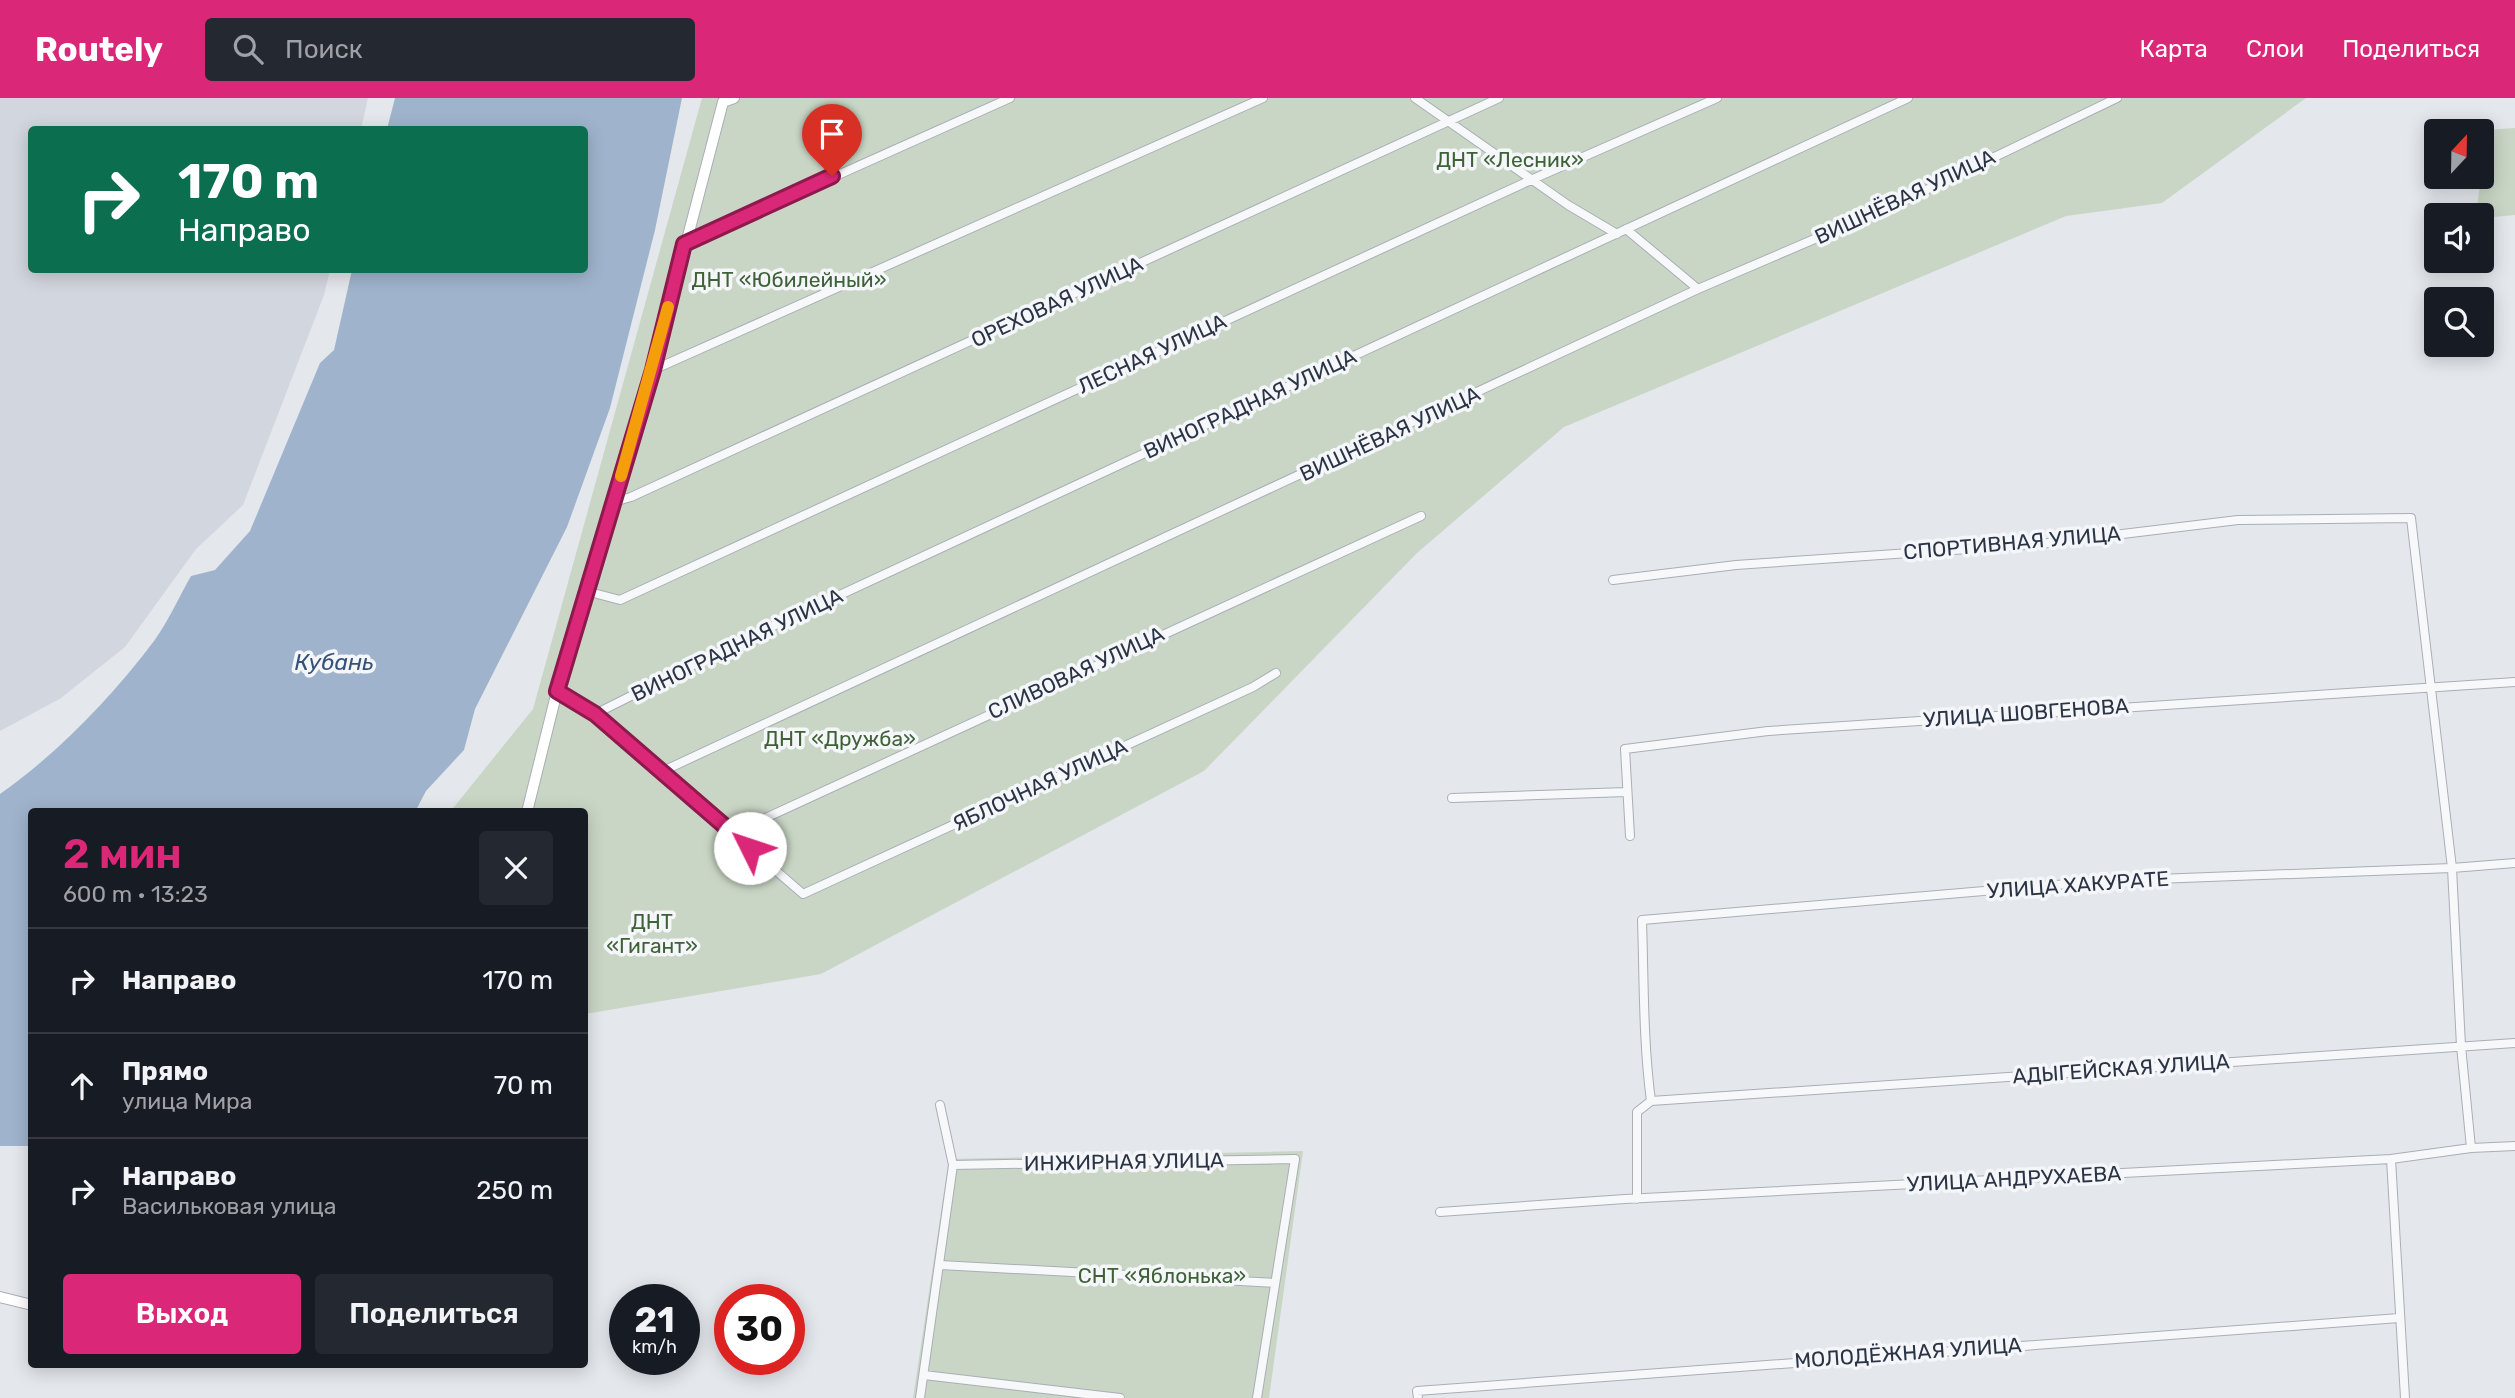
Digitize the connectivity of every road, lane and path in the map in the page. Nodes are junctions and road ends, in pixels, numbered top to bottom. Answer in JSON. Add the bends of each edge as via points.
{"nodes":[{"id":1,"x":734,"y":98,"type":"edge"},
{"id":2,"x":1010,"y":98,"type":"edge"},
{"id":3,"x":1262,"y":98,"type":"edge"},
{"id":4,"x":1415,"y":98,"type":"edge"},
{"id":5,"x":1499,"y":98,"type":"edge"},
{"id":6,"x":1717,"y":98,"type":"edge"},
{"id":7,"x":1908,"y":98,"type":"edge"},
{"id":8,"x":2118,"y":98,"type":"edge"},
{"id":9,"x":724,"y":100,"type":"edge"},
{"id":10,"x":1450,"y":121,"type":"junction"},
{"id":11,"x":1533,"y":179,"type":"junction"},
{"id":12,"x":1626,"y":229,"type":"junction"},
{"id":13,"x":1617,"y":234,"type":"junction"},
{"id":14,"x":684,"y":244,"type":"junction"},
{"id":15,"x":1698,"y":289,"type":"junction"},
{"id":16,"x":653,"y":370,"type":"junction"},
{"id":17,"x":614,"y":502,"type":"junction"},
{"id":18,"x":1421,"y":516,"type":"dead end"},
{"id":19,"x":1613,"y":580,"type":"dead end"},
{"id":20,"x":586,"y":591,"type":"junction"},
{"id":21,"x":1276,"y":673,"type":"dead end"},
{"id":22,"x":2515,"y":682,"type":"edge"},
{"id":23,"x":2429,"y":686,"type":"junction"},
{"id":24,"x":557,"y":691,"type":"junction"},
{"id":25,"x":595,"y":714,"type":"junction"},
{"id":26,"x":663,"y":771,"type":"junction"},
{"id":27,"x":1626,"y":792,"type":"junction"},
{"id":28,"x":1452,"y":798,"type":"dead end"},
{"id":29,"x":528,"y":808,"type":"edge"},
{"id":30,"x":733,"y":833,"type":"junction"},
{"id":31,"x":1630,"y":836,"type":"dead end"},
{"id":32,"x":2515,"y":863,"type":"edge"},
{"id":33,"x":2452,"y":868,"type":"junction"},
{"id":34,"x":2515,"y":1043,"type":"edge"},
{"id":35,"x":2460,"y":1046,"type":"junction"},
{"id":36,"x":1651,"y":1101,"type":"junction"},
{"id":37,"x":940,"y":1105,"type":"dead end"},
{"id":38,"x":2515,"y":1146,"type":"edge"},
{"id":39,"x":2471,"y":1148,"type":"junction"},
{"id":40,"x":2391,"y":1159,"type":"junction"},
{"id":41,"x":953,"y":1165,"type":"junction"},
{"id":42,"x":1637,"y":1199,"type":"junction"},
{"id":43,"x":1440,"y":1212,"type":"dead end"},
{"id":44,"x":940,"y":1265,"type":"junction"},
{"id":45,"x":1275,"y":1283,"type":"junction"},
{"id":46,"x":0,"y":1297,"type":"edge"},
{"id":47,"x":28,"y":1304,"type":"edge"},
{"id":48,"x":2399,"y":1318,"type":"junction"},
{"id":49,"x":923,"y":1375,"type":"junction"},
{"id":50,"x":1417,"y":1395,"type":"edge"},
{"id":51,"x":920,"y":1398,"type":"edge"},
{"id":52,"x":1120,"y":1398,"type":"edge"},
{"id":53,"x":1257,"y":1398,"type":"edge"},
{"id":54,"x":2406,"y":1398,"type":"edge"}],
"edges":[{"from":1,"to":9,"type":"street"},
{"from":2,"to":14,"type":"street"},
{"from":3,"to":16,"type":"street"},
{"from":4,"to":10,"type":"street"},
{"from":5,"to":10,"type":"street","name":"ОРЕХОВАЯ УЛИЦА"},
{"from":6,"to":11,"type":"street","name":"ЛЕСНАЯ УЛИЦА"},
{"from":7,"to":12,"type":"street","name":"ВИНОГРАДНАЯ УЛИЦА"},
{"from":8,"to":15,"type":"street","name":"ВИШНЁВАЯ УЛИЦА","via":[[1901,202]]},
{"from":9,"to":14,"type":"street"},
{"from":10,"to":11,"type":"street"},
{"from":10,"to":17,"type":"street","name":"ОРЕХОВАЯ УЛИЦА"},
{"from":11,"to":13,"type":"street"},
{"from":11,"to":20,"type":"street","name":"ЛЕСНАЯ УЛИЦА","via":[[620,600]]},
{"from":12,"to":13,"type":"street","name":"ВИНОГРАДНАЯ УЛИЦА"},
{"from":12,"to":15,"type":"street"},
{"from":13,"to":25,"type":"street","name":"ВИНОГРАДНАЯ УЛИЦА","via":[[754,635]]},
{"from":14,"to":16,"type":"street"},
{"from":15,"to":26,"type":"street","name":"ВИШНЁВАЯ УЛИЦА"},
{"from":16,"to":17,"type":"street"},
{"from":17,"to":20,"type":"street"},
{"from":18,"to":30,"type":"street","name":"СЛИВОВАЯ УЛИЦА"},
{"from":19,"to":23,"type":"street","name":"СПОРТИВНАЯ УЛИЦА","via":[[1736,565],[2040,544],[2238,520],[2412,518]]},
{"from":20,"to":24,"type":"street"},
{"from":21,"to":30,"type":"street","name":"ЯБЛОЧНАЯ УЛИЦА","via":[[803,894]]},
{"from":22,"to":23,"type":"street","name":"УЛИЦА ШОВГЕНОВА"},
{"from":23,"to":27,"type":"street","name":"УЛИЦА ШОВГЕНОВА","via":[[1768,731],[1625,749]]},
{"from":23,"to":33,"type":"street"},
{"from":24,"to":25,"type":"street"},
{"from":24,"to":29,"type":"street"},
{"from":25,"to":26,"type":"street"},
{"from":26,"to":30,"type":"street"},
{"from":27,"to":28,"type":"street"},
{"from":27,"to":31,"type":"street","name":"УЛИЦА ШОВГЕНОВА"},
{"from":32,"to":33,"type":"street","name":"УЛИЦА ХАКУРАТЕ"},
{"from":33,"to":35,"type":"street"},
{"from":33,"to":36,"type":"street","name":"УЛИЦА ХАКУРАТЕ","via":[[2103,881],[1642,920],[1644,1050]]},
{"from":34,"to":35,"type":"street","name":"АДЫГЕЙСКАЯ УЛИЦА"},
{"from":35,"to":36,"type":"street","name":"АДЫГЕЙСКАЯ УЛИЦА"},
{"from":35,"to":39,"type":"street"},
{"from":36,"to":42,"type":"street","via":[[1637,1112]]},
{"from":37,"to":41,"type":"street"},
{"from":38,"to":39,"type":"street","name":"УЛИЦА АНДРУХАЕВА"},
{"from":39,"to":40,"type":"street","name":"УЛИЦА АНДРУХАЕВА"},
{"from":40,"to":42,"type":"street","name":"УЛИЦА АНДРУХАЕВА"},
{"from":40,"to":48,"type":"street"},
{"from":41,"to":44,"type":"street"},
{"from":41,"to":45,"type":"street","name":"ИНЖИРНАЯ УЛИЦА","via":[[1294,1159]]},
{"from":42,"to":43,"type":"street","name":"УЛИЦА АНДРУХАЕВА"},
{"from":44,"to":45,"type":"street"},
{"from":44,"to":49,"type":"street"},
{"from":45,"to":53,"type":"street"},
{"from":46,"to":47,"type":"street"},
{"from":48,"to":50,"type":"street","name":"МОЛОДЁЖНАЯ УЛИЦА","via":[[1694,1368]]},
{"from":48,"to":54,"type":"street"},
{"from":49,"to":51,"type":"street"},
{"from":49,"to":52,"type":"street"}]}
